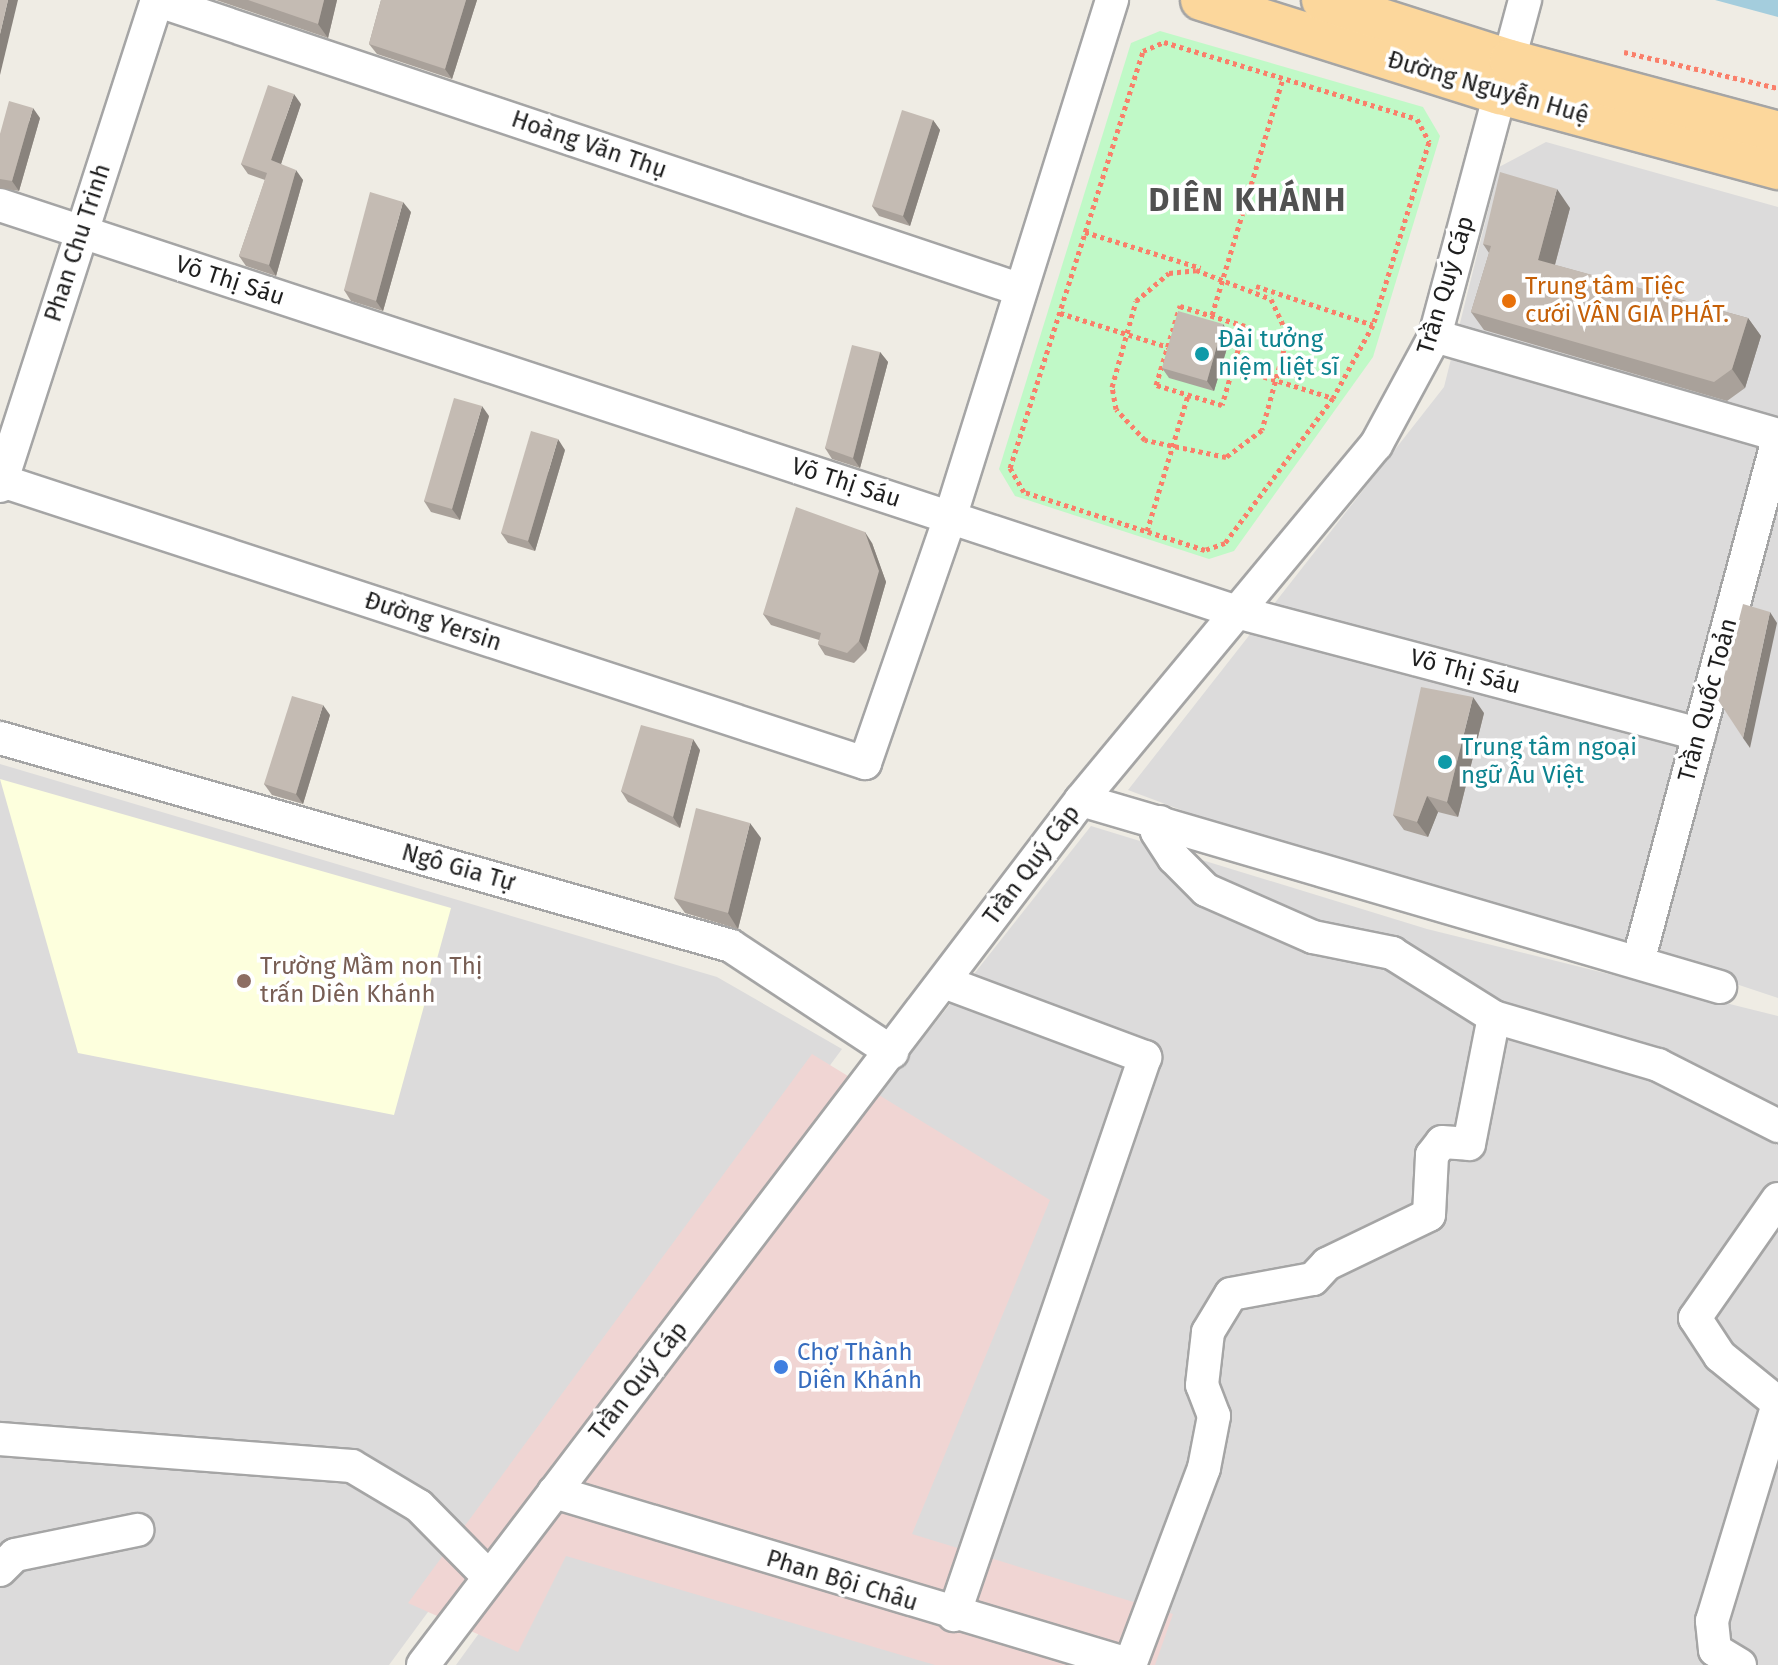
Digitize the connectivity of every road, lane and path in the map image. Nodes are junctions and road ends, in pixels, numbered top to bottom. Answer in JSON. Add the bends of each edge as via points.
{"nodes":[{"id":1,"x":157,"y":0,"type":"edge"},
{"id":2,"x":1112,"y":0,"type":"edge"},
{"id":3,"x":1201,"y":0,"type":"edge"},
{"id":4,"x":1322,"y":0,"type":"edge"},
{"id":5,"x":1524,"y":5,"type":"edge"},
{"id":6,"x":1505,"y":77,"type":"junction"},
{"id":7,"x":1283,"y":79,"type":"junction"},
{"id":8,"x":1778,"y":132,"type":"edge"},
{"id":9,"x":1778,"y":169,"type":"edge"},
{"id":10,"x":0,"y":205,"type":"edge"},
{"id":11,"x":82,"y":232,"type":"junction"},
{"id":12,"x":1085,"y":232,"type":"junction"},
{"id":13,"x":1224,"y":275,"type":"junction"},
{"id":14,"x":1021,"y":290,"type":"junction"},
{"id":15,"x":1060,"y":313,"type":"junction"},
{"id":16,"x":1211,"y":315,"type":"junction"},
{"id":17,"x":1373,"y":325,"type":"junction"},
{"id":18,"x":1125,"y":334,"type":"junction"},
{"id":19,"x":1435,"y":336,"type":"junction"},
{"id":20,"x":1168,"y":347,"type":"junction"},
{"id":21,"x":1233,"y":367,"type":"junction"},
{"id":22,"x":1279,"y":381,"type":"junction"},
{"id":23,"x":1188,"y":395,"type":"junction"},
{"id":24,"x":1333,"y":398,"type":"junction"},
{"id":25,"x":1778,"y":437,"type":"edge"},
{"id":26,"x":1173,"y":448,"type":"junction"},
{"id":27,"x":1,"y":483,"type":"edge"},
{"id":28,"x":950,"y":518,"type":"junction"},
{"id":29,"x":1147,"y":531,"type":"junction"},
{"id":30,"x":1237,"y":612,"type":"junction"},
{"id":31,"x":1699,"y":734,"type":"junction"},
{"id":32,"x":0,"y":738,"type":"edge"},
{"id":33,"x":1081,"y":800,"type":"junction"},
{"id":34,"x":1160,"y":822,"type":"junction"},
{"id":35,"x":1638,"y":962,"type":"junction"},
{"id":36,"x":944,"y":982,"type":"junction"},
{"id":37,"x":1720,"y":987,"type":"dead end"},
{"id":38,"x":1494,"y":1017,"type":"junction"},
{"id":39,"x":892,"y":1052,"type":"junction"},
{"id":40,"x":1778,"y":1126,"type":"edge"},
{"id":41,"x":1778,"y":1199,"type":"edge"},
{"id":42,"x":1778,"y":1403,"type":"edge"},
{"id":43,"x":0,"y":1439,"type":"edge"},
{"id":44,"x":554,"y":1492,"type":"junction"},
{"id":45,"x":137,"y":1530,"type":"dead end"},
{"id":46,"x":0,"y":1570,"type":"edge"},
{"id":47,"x":489,"y":1577,"type":"junction"},
{"id":48,"x":954,"y":1615,"type":"junction"},
{"id":49,"x":423,"y":1665,"type":"edge"},
{"id":50,"x":1131,"y":1665,"type":"edge"},
{"id":51,"x":1740,"y":1665,"type":"edge"}],
"edges":[{"from":1,"to":11,"type":"street","name":"Phan Chu Trinh"},
{"from":1,"to":14,"type":"street","name":"Hoàng Văn Thụ"},
{"from":2,"to":14,"type":"street"},
{"from":3,"to":6,"type":"main road","name":"Đường Nguyễn Huệ"},
{"from":4,"to":6,"type":"main road","name":"Đường Nguyễn Huệ"},
{"from":5,"to":6,"type":"street","name":"Trần Quý Cáp"},
{"from":6,"to":8,"type":"main road","name":"Đường Nguyễn Huệ"},
{"from":6,"to":9,"type":"main road","name":"Đường Nguyễn Huệ"},
{"from":6,"to":19,"type":"street","name":"Trần Quý Cáp"},
{"from":7,"to":12,"type":"path","via":[[1164,42],[1143,51]]},
{"from":7,"to":13,"type":"path"},
{"from":7,"to":17,"type":"path","via":[[1417,119],[1429,142]]},
{"from":10,"to":11,"type":"street","name":"Võ Thị Sáu"},
{"from":11,"to":27,"type":"street","name":"Phan Chu Trinh"},
{"from":11,"to":28,"type":"street","name":"Võ Thị Sáu"},
{"from":12,"to":13,"type":"path"},
{"from":12,"to":15,"type":"path"},
{"from":13,"to":16,"type":"path"},
{"from":13,"to":17,"type":"path"},
{"from":13,"to":18,"type":"path","via":[[1169,273],[1148,285]]},
{"from":13,"to":22,"type":"path","via":[[1271,299],[1284,318]]},
{"from":14,"to":28,"type":"street"},
{"from":15,"to":18,"type":"path"},
{"from":15,"to":29,"type":"path","via":[[1010,468],[1024,492]]},
{"from":16,"to":20,"type":"path","via":[[1180,306]]},
{"from":16,"to":21,"type":"path","via":[[1245,326]]},
{"from":17,"to":24,"type":"path"},
{"from":18,"to":20,"type":"path"},
{"from":18,"to":26,"type":"path","via":[[1112,387],[1116,409],[1145,440]]},
{"from":19,"to":25,"type":"street"},
{"from":19,"to":30,"type":"street","name":"Trần Quý Cáp","via":[[1376,445]]},
{"from":20,"to":23,"type":"path","via":[[1156,385]]},
{"from":21,"to":22,"type":"path"},
{"from":21,"to":23,"type":"path","via":[[1222,405]]},
{"from":22,"to":24,"type":"path"},
{"from":22,"to":26,"type":"path","via":[[1248,447],[1226,457]]},
{"from":23,"to":26,"type":"path"},
{"from":24,"to":29,"type":"path","via":[[1225,543],[1205,550]]},
{"from":25,"to":31,"type":"street","name":"Trần Quốc Toản"},
{"from":26,"to":29,"type":"path"},
{"from":27,"to":28,"type":"street","name":"Đường Yersin","via":[[865,763]]},
{"from":28,"to":30,"type":"street","name":"Võ Thị Sáu"},
{"from":30,"to":31,"type":"street","name":"Võ Thị Sáu"},
{"from":30,"to":33,"type":"street","name":"Trần Quý Cáp"},
{"from":31,"to":35,"type":"street","name":"Trần Quốc Toản"},
{"from":32,"to":39,"type":"street","name":"Ngô Gia Tự","via":[[731,946]]},
{"from":33,"to":34,"type":"street"},
{"from":33,"to":36,"type":"street","name":"Trần Quý Cáp"},
{"from":34,"to":35,"type":"street"},
{"from":34,"to":38,"type":"street","via":[[1157,832],[1174,858],[1206,890],[1313,937],[1392,953]]},
{"from":35,"to":37,"type":"street"},
{"from":36,"to":39,"type":"street","name":"Trần Quý Cáp"},
{"from":36,"to":48,"type":"street","via":[[1145,1057]]},
{"from":38,"to":40,"type":"street","via":[[1658,1065]]},
{"from":38,"to":50,"type":"street","via":[[1469,1144],[1442,1142],[1432,1155],[1429,1215],[1414,1228],[1327,1264],[1313,1279],[1231,1294],[1208,1332],[1202,1385],[1214,1416],[1204,1468]]},
{"from":39,"to":44,"type":"street","name":"Trần Quý Cáp"},
{"from":41,"to":42,"type":"street","via":[[1695,1318],[1720,1356]]},
{"from":42,"to":51,"type":"street","via":[[1712,1621],[1715,1650]]},
{"from":43,"to":47,"type":"street","via":[[352,1466],[419,1506]]},
{"from":44,"to":47,"type":"street","name":"Trần Quý Cáp"},
{"from":44,"to":48,"type":"street","name":"Phan Bội Châu"},
{"from":45,"to":46,"type":"street","via":[[15,1555]]},
{"from":47,"to":49,"type":"street","name":"Trần Quý Cáp"},
{"from":48,"to":50,"type":"street","name":"Phan Bội Châu"}]}
